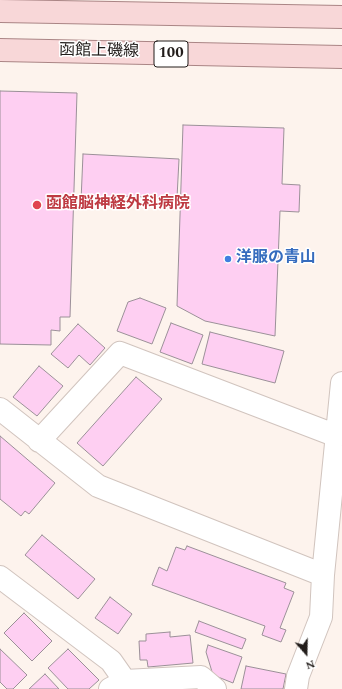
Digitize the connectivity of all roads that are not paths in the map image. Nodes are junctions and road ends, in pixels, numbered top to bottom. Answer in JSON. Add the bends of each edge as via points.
{"nodes":[{"id":1,"x":82,"y":6,"type":"edge"},
{"id":2,"x":0,"y":11,"type":"edge"},
{"id":3,"x":342,"y":17,"type":"edge"},
{"id":4,"x":0,"y":50,"type":"edge"},
{"id":5,"x":342,"y":57,"type":"edge"},
{"id":6,"x":342,"y":383,"type":"edge"},
{"id":7,"x":0,"y":409,"type":"edge"},
{"id":8,"x":336,"y":436,"type":"junction"},
{"id":9,"x":39,"y":441,"type":"junction"},
{"id":10,"x":323,"y":575,"type":"junction"},
{"id":11,"x":0,"y":577,"type":"edge"},
{"id":12,"x":121,"y":686,"type":"edge"},
{"id":13,"x":215,"y":689,"type":"edge"},
{"id":14,"x":296,"y":689,"type":"edge"}],
"edges":[{"from":1,"to":2,"type":"main road"},
{"from":1,"to":3,"type":"main road"},
{"from":4,"to":5,"type":"main road","name":"函館上磯線","number":"100"},
{"from":6,"to":8,"type":"street"},
{"from":7,"to":9,"type":"street"},
{"from":8,"to":9,"type":"street","via":[[120,353]]},
{"from":8,"to":10,"type":"street"},
{"from":9,"to":10,"type":"street","via":[[98,486]]},
{"from":10,"to":14,"type":"street","via":[[321,617],[298,676]]},
{"from":11,"to":12,"type":"street","via":[[112,661]]},
{"from":12,"to":13,"type":"street","via":[[201,677]]}]}
